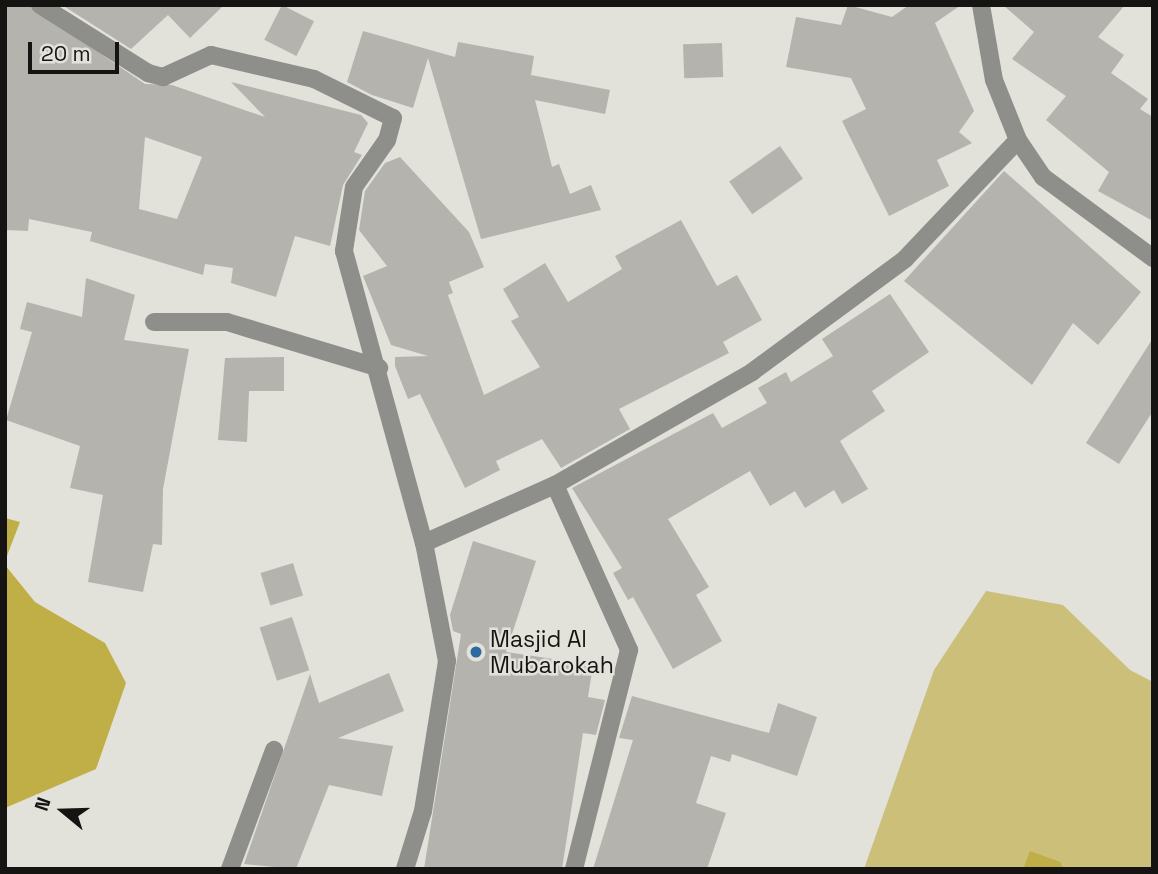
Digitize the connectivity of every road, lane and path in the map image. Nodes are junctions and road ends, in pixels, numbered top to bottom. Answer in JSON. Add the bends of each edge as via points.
{"nodes":[{"id":1,"x":40,"y":5,"type":"edge"},
{"id":2,"x":981,"y":5,"type":"edge"},
{"id":3,"x":1018,"y":140,"type":"junction"},
{"id":4,"x":1153,"y":258,"type":"edge"},
{"id":5,"x":154,"y":322,"type":"dead end"},
{"id":6,"x":379,"y":368,"type":"junction"},
{"id":7,"x":555,"y":485,"type":"junction"},
{"id":8,"x":424,"y":543,"type":"junction"},
{"id":9,"x":274,"y":750,"type":"dead end"},
{"id":10,"x":230,"y":869,"type":"edge"},
{"id":11,"x":405,"y":869,"type":"edge"},
{"id":12,"x":574,"y":869,"type":"edge"}],
"edges":[{"from":1,"to":6,"type":"street","via":[[156,75],[211,55],[314,79],[387,111],[394,128],[354,187],[344,225],[344,251]]},
{"from":2,"to":3,"type":"street","via":[[994,80]]},
{"from":3,"to":4,"type":"street","via":[[1070,203]]},
{"from":3,"to":7,"type":"street","via":[[905,259],[751,372]]},
{"from":5,"to":6,"type":"street","via":[[202,318],[251,327]]},
{"from":6,"to":8,"type":"street"},
{"from":7,"to":8,"type":"street"},
{"from":7,"to":12,"type":"street","via":[[629,650]]},
{"from":8,"to":11,"type":"street","via":[[447,661],[423,811]]},
{"from":9,"to":10,"type":"street"}]}
